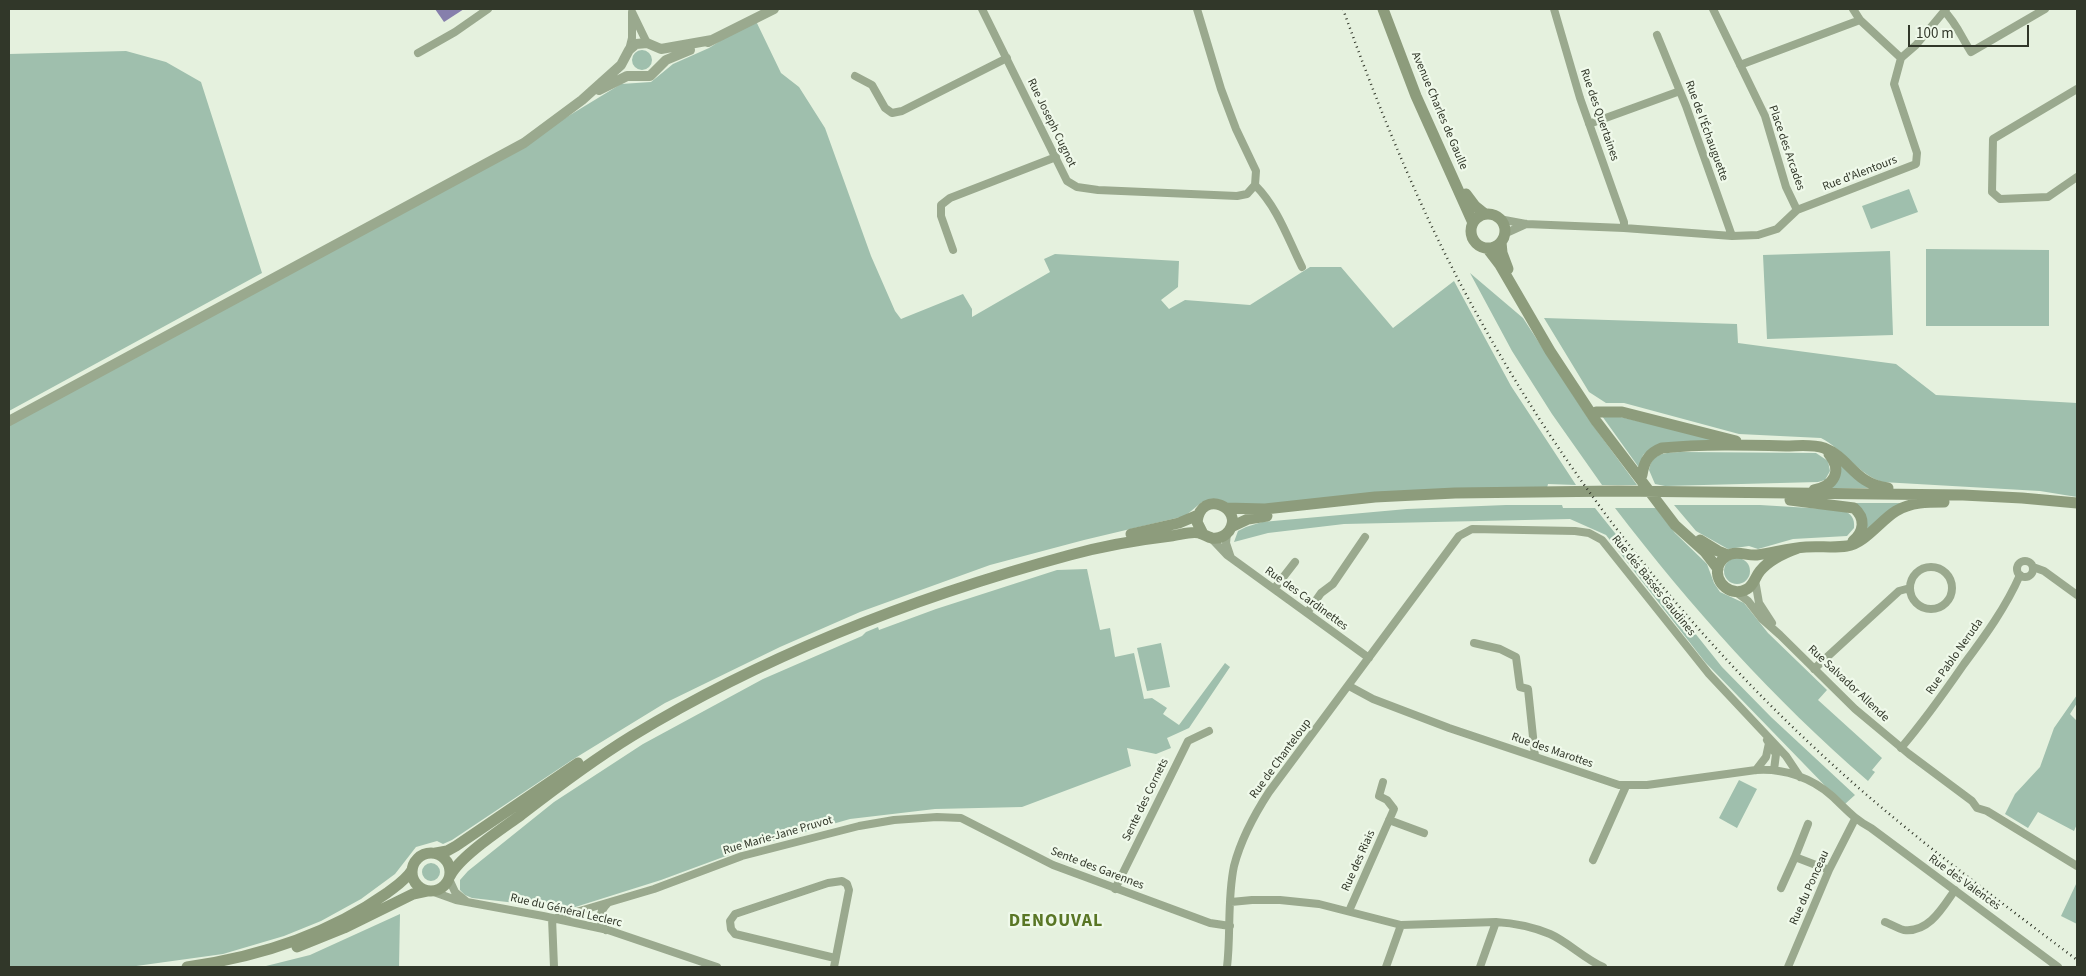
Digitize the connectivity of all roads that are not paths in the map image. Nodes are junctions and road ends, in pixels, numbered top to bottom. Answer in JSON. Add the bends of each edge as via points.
{"nodes":[{"id":1,"x":488,"y":9,"type":"edge"},
{"id":2,"x":774,"y":9,"type":"edge"},
{"id":3,"x":982,"y":9,"type":"edge"},
{"id":4,"x":1197,"y":9,"type":"edge"},
{"id":5,"x":1383,"y":9,"type":"edge"},
{"id":6,"x":1388,"y":9,"type":"edge"},
{"id":7,"x":1554,"y":9,"type":"edge"},
{"id":8,"x":1713,"y":9,"type":"edge"},
{"id":9,"x":1853,"y":9,"type":"edge"},
{"id":10,"x":2045,"y":9,"type":"edge"},
{"id":11,"x":632,"y":10,"type":"edge"},
{"id":12,"x":1945,"y":10,"type":"edge"},
{"id":13,"x":1860,"y":20,"type":"junction"},
{"id":14,"x":1657,"y":35,"type":"dead end"},
{"id":15,"x":712,"y":40,"type":"junction"},
{"id":16,"x":650,"y":45,"type":"junction"},
{"id":17,"x":418,"y":53,"type":"dead end"},
{"id":18,"x":627,"y":54,"type":"junction"},
{"id":19,"x":1007,"y":58,"type":"junction"},
{"id":20,"x":1901,"y":58,"type":"junction"},
{"id":21,"x":1740,"y":65,"type":"junction"},
{"id":22,"x":658,"y":68,"type":"junction"},
{"id":23,"x":636,"y":76,"type":"junction"},
{"id":24,"x":855,"y":76,"type":"dead end"},
{"id":25,"x":2077,"y":89,"type":"edge"},
{"id":26,"x":1680,"y":91,"type":"junction"},
{"id":27,"x":582,"y":100,"type":"junction"},
{"id":28,"x":1590,"y":124,"type":"junction"},
{"id":29,"x":1056,"y":158,"type":"junction"},
{"id":30,"x":2077,"y":177,"type":"edge"},
{"id":31,"x":1255,"y":185,"type":"junction"},
{"id":32,"x":1797,"y":210,"type":"junction"},
{"id":33,"x":1486,"y":214,"type":"junction"},
{"id":34,"x":1499,"y":219,"type":"junction"},
{"id":35,"x":1473,"y":224,"type":"junction"},
{"id":36,"x":1526,"y":224,"type":"junction"},
{"id":37,"x":1624,"y":228,"type":"junction"},
{"id":38,"x":1732,"y":236,"type":"junction"},
{"id":39,"x":1502,"y":238,"type":"junction"},
{"id":40,"x":1487,"y":248,"type":"junction"},
{"id":41,"x":953,"y":250,"type":"dead end"},
{"id":42,"x":1302,"y":267,"type":"dead end"},
{"id":43,"x":1596,"y":412,"type":"junction"},
{"id":44,"x":9,"y":422,"type":"edge"},
{"id":45,"x":1752,"y":445,"type":"junction"},
{"id":46,"x":1825,"y":448,"type":"junction"},
{"id":47,"x":1642,"y":475,"type":"junction"},
{"id":48,"x":1762,"y":493,"type":"junction"},
{"id":49,"x":1555,"y":494,"type":"junction"},
{"id":50,"x":1668,"y":495,"type":"junction"},
{"id":51,"x":1966,"y":498,"type":"junction"},
{"id":52,"x":1786,"y":500,"type":"junction"},
{"id":53,"x":2077,"y":503,"type":"edge"},
{"id":54,"x":1226,"y":508,"type":"junction"},
{"id":55,"x":2077,"y":509,"type":"edge"},
{"id":56,"x":1198,"y":515,"type":"junction"},
{"id":57,"x":1229,"y":530,"type":"junction"},
{"id":58,"x":1207,"y":536,"type":"junction"},
{"id":59,"x":1365,"y":538,"type":"dead end"},
{"id":60,"x":1842,"y":546,"type":"junction"},
{"id":61,"x":1798,"y":548,"type":"junction"},
{"id":62,"x":1728,"y":555,"type":"junction"},
{"id":63,"x":1746,"y":555,"type":"junction"},
{"id":64,"x":1230,"y":558,"type":"junction"},
{"id":65,"x":1295,"y":562,"type":"dead end"},
{"id":66,"x":2033,"y":567,"type":"junction"},
{"id":67,"x":1718,"y":569,"type":"junction"},
{"id":68,"x":2020,"y":575,"type":"junction"},
{"id":69,"x":1756,"y":578,"type":"junction"},
{"id":70,"x":1910,"y":588,"type":"junction"},
{"id":71,"x":1274,"y":589,"type":"junction"},
{"id":72,"x":1736,"y":592,"type":"junction"},
{"id":73,"x":2077,"y":595,"type":"edge"},
{"id":74,"x":1307,"y":613,"type":"junction"},
{"id":75,"x":1780,"y":635,"type":"junction"},
{"id":76,"x":1474,"y":643,"type":"dead end"},
{"id":77,"x":1369,"y":658,"type":"junction"},
{"id":78,"x":1814,"y":669,"type":"junction"},
{"id":79,"x":1349,"y":686,"type":"junction"},
{"id":80,"x":1209,"y":731,"type":"dead end"},
{"id":81,"x":1767,"y":739,"type":"junction"},
{"id":82,"x":1901,"y":748,"type":"junction"},
{"id":83,"x":1535,"y":756,"type":"junction"},
{"id":84,"x":1786,"y":756,"type":"junction"},
{"id":85,"x":1756,"y":770,"type":"junction"},
{"id":86,"x":1778,"y":771,"type":"junction"},
{"id":87,"x":1800,"y":777,"type":"junction"},
{"id":88,"x":1382,"y":782,"type":"dead end"},
{"id":89,"x":1626,"y":786,"type":"junction"},
{"id":90,"x":961,"y":818,"type":"joint"},
{"id":91,"x":1855,"y":819,"type":"junction"},
{"id":92,"x":1389,"y":820,"type":"junction"},
{"id":93,"x":1808,"y":824,"type":"dead end"},
{"id":94,"x":1424,"y":833,"type":"dead end"},
{"id":95,"x":436,"y":853,"type":"junction"},
{"id":96,"x":1795,"y":857,"type":"junction"},
{"id":97,"x":1593,"y":860,"type":"dead end"},
{"id":98,"x":2077,"y":866,"type":"edge"},
{"id":99,"x":412,"y":870,"type":"junction"},
{"id":100,"x":1829,"y":870,"type":"junction"},
{"id":101,"x":450,"y":877,"type":"junction"},
{"id":102,"x":1781,"y":888,"type":"dead end"},
{"id":103,"x":1114,"y":889,"type":"junction"},
{"id":104,"x":1956,"y":890,"type":"junction"},
{"id":105,"x":429,"y":891,"type":"junction"},
{"id":106,"x":466,"y":901,"type":"junction"},
{"id":107,"x":1231,"y":902,"type":"junction"},
{"id":108,"x":607,"y":904,"type":"junction"},
{"id":109,"x":1349,"y":911,"type":"junction"},
{"id":110,"x":554,"y":918,"type":"junction"},
{"id":111,"x":1496,"y":922,"type":"junction"},
{"id":112,"x":1885,"y":922,"type":"dead end"},
{"id":113,"x":1401,"y":925,"type":"junction"},
{"id":114,"x":1230,"y":926,"type":"junction"},
{"id":115,"x":606,"y":930,"type":"junction"},
{"id":116,"x":835,"y":958,"type":"junction"},
{"id":117,"x":187,"y":967,"type":"edge"},
{"id":118,"x":223,"y":967,"type":"edge"},
{"id":119,"x":554,"y":967,"type":"edge"},
{"id":120,"x":717,"y":967,"type":"edge"},
{"id":121,"x":834,"y":967,"type":"edge"},
{"id":122,"x":1227,"y":967,"type":"edge"},
{"id":123,"x":1386,"y":967,"type":"edge"},
{"id":124,"x":1480,"y":967,"type":"edge"},
{"id":125,"x":1603,"y":967,"type":"edge"},
{"id":126,"x":1788,"y":967,"type":"edge"},
{"id":127,"x":2058,"y":967,"type":"edge"}],
"edges":[{"from":1,"to":17,"type":"street"},
{"from":2,"to":15,"type":"street"},
{"from":3,"to":19,"type":"street","name":"Rue Joseph Cugnot"},
{"from":4,"to":31,"type":"street","via":[[1221,89],[1256,171]]},
{"from":5,"to":35,"type":"main road","name":"Avenue Charles de Gaulle","via":[[1416,96]]},
{"from":6,"to":33,"type":"main road","name":"Avenue Charles de Gaulle","via":[[1451,163],[1469,199]]},
{"from":7,"to":28,"type":"street","name":"Rue des Quertaines"},
{"from":8,"to":21,"type":"street"},
{"from":9,"to":13,"type":"street"},
{"from":10,"to":12,"type":"street","via":[[1971,52]]},
{"from":11,"to":16,"type":"street"},
{"from":11,"to":18,"type":"street"},
{"from":12,"to":20,"type":"street"},
{"from":13,"to":20,"type":"street"},
{"from":13,"to":21,"type":"street"},
{"from":14,"to":26,"type":"street","name":"Rue de l'Échauguette"},
{"from":15,"to":16,"type":"street","via":[[666,49]]},
{"from":15,"to":22,"type":"street","via":[[666,60]]},
{"from":16,"to":18,"type":"street","via":[[638,44]]},
{"from":16,"to":22,"type":"street","via":[[660,57]]},
{"from":18,"to":23,"type":"street","via":[[628,68]]},
{"from":18,"to":27,"type":"street","via":[[618,67]]},
{"from":19,"to":24,"type":"street","via":[[902,111],[892,113],[885,108],[872,85]]},
{"from":19,"to":29,"type":"street","name":"Rue Joseph Cugnot"},
{"from":20,"to":32,"type":"street","name":"Rue d'Alentours","via":[[1894,84],[1917,153],[1916,164]]},
{"from":21,"to":32,"type":"street","name":"Place des Arcades","via":[[1765,116],[1786,187]]},
{"from":22,"to":23,"type":"street","via":[[650,76]]},
{"from":23,"to":27,"type":"street","via":[[618,80]]},
{"from":25,"to":30,"type":"street","via":[[1993,138],[1992,192],[2000,199],[2048,197]]},
{"from":26,"to":28,"type":"street"},
{"from":26,"to":38,"type":"street","name":"Rue de l'Échauguette"},
{"from":27,"to":44,"type":"street","via":[[524,143]]},
{"from":28,"to":37,"type":"street","name":"Rue des Quertaines"},
{"from":29,"to":31,"type":"street","name":"Rue Joseph Cugnot","via":[[1068,180],[1077,187],[1092,190],[1237,196],[1248,194]]},
{"from":29,"to":41,"type":"street","via":[[950,198],[941,206],[941,216]]},
{"from":31,"to":42,"type":"street","via":[[1281,222]]},
{"from":32,"to":38,"type":"street","name":"Rue d'Alentours","via":[[1777,229],[1758,235]]},
{"from":33,"to":34,"type":"main road"},
{"from":33,"to":35,"type":"main road","via":[[1479,216]]},
{"from":34,"to":36,"type":"street","name":"Rue d'Alentours"},
{"from":34,"to":39,"type":"main road","via":[[1503,226]]},
{"from":35,"to":40,"type":"main road","via":[[1473,240]]},
{"from":36,"to":37,"type":"street","name":"Rue d'Alentours"},
{"from":36,"to":39,"type":"street","name":"Rue d'Alentours"},
{"from":37,"to":38,"type":"street","name":"Rue d'Alentours"},
{"from":39,"to":40,"type":"main road","via":[[1494,247]]},
{"from":39,"to":43,"type":"main road","via":[[1503,256],[1509,270]]},
{"from":40,"to":67,"type":"main road","via":[[1596,420],[1675,526],[1705,552]]},
{"from":43,"to":45,"type":"main road","via":[[1622,412]]},
{"from":43,"to":47,"type":"main road"},
{"from":45,"to":46,"type":"main road"},
{"from":45,"to":47,"type":"main road","via":[[1662,448],[1647,458]]},
{"from":46,"to":48,"type":"main road","via":[[1836,467],[1836,476],[1828,485],[1814,490]]},
{"from":46,"to":51,"type":"main road","via":[[1873,486]]},
{"from":47,"to":62,"type":"main road","via":[[1686,529]]},
{"from":48,"to":50,"type":"main road"},
{"from":48,"to":51,"type":"main road"},
{"from":49,"to":50,"type":"main road"},
{"from":49,"to":54,"type":"main road","via":[[1410,494],[1265,509]]},
{"from":49,"to":57,"type":"main road","via":[[1375,503],[1254,518]]},
{"from":50,"to":52,"type":"main road"},
{"from":51,"to":52,"type":"main road"},
{"from":51,"to":53,"type":"main road","via":[[2022,498]]},
{"from":51,"to":55,"type":"main road"},
{"from":51,"to":60,"type":"main road","via":[[1906,506],[1892,513],[1859,542]]},
{"from":52,"to":60,"type":"main road","via":[[1854,508],[1862,520],[1861,530],[1856,539]]},
{"from":54,"to":56,"type":"main road","via":[[1212,504],[1205,506]]},
{"from":54,"to":57,"type":"main road","via":[[1232,517]]},
{"from":56,"to":58,"type":"main road","via":[[1198,525]]},
{"from":56,"to":95,"type":"main road","via":[[1179,523],[1054,553],[968,579],[823,634],[721,681],[658,715],[563,772],[456,846]]},
{"from":57,"to":58,"type":"main road","via":[[1218,538]]},
{"from":57,"to":64,"type":"street","via":[[1226,543]]},
{"from":58,"to":64,"type":"street","name":"Rue des Cardinettes"},
{"from":58,"to":101,"type":"main road","via":[[1190,533],[1120,543],[1029,566],[918,602],[793,653],[672,714],[600,756],[476,849],[457,865]]},
{"from":59,"to":74,"type":"street","via":[[1333,584]]},
{"from":60,"to":61,"type":"main road"},
{"from":61,"to":63,"type":"main road"},
{"from":61,"to":69,"type":"main road","via":[[1771,560]]},
{"from":62,"to":63,"type":"main road"},
{"from":62,"to":67,"type":"main road"},
{"from":63,"to":69,"type":"main road","via":[[1755,564]]},
{"from":64,"to":71,"type":"street","name":"Rue des Cardinettes"},
{"from":65,"to":71,"type":"street"},
{"from":66,"to":68,"type":"street","via":[[2029,576]]},
{"from":66,"to":68,"type":"street","name":"Rue Pablo Neruda","via":[[2028,561],[2019,563],[2017,570]]},
{"from":66,"to":73,"type":"street","via":[[2044,571]]},
{"from":67,"to":72,"type":"main road","via":[[1722,585]]},
{"from":68,"to":82,"type":"street","name":"Rue Pablo Neruda","via":[[2011,596],[1980,642]]},
{"from":69,"to":72,"type":"main road","via":[[1748,588]]},
{"from":69,"to":75,"type":"street","name":"Rue Salvador Allende","via":[[1759,603]]},
{"from":70,"to":70,"type":"street","via":[[1913,599],[1922,607],[1935,609],[1946,603],[1952,587],[1947,575],[1930,567],[1918,571]]},
{"from":70,"to":78,"type":"street","via":[[1899,591]]},
{"from":71,"to":74,"type":"street","name":"Rue des Cardinettes"},
{"from":72,"to":75,"type":"street","name":"Rue Salvador Allende"},
{"from":74,"to":77,"type":"street","name":"Rue des Cardinettes"},
{"from":75,"to":78,"type":"street","name":"Rue Salvador Allende"},
{"from":76,"to":83,"type":"street","via":[[1500,648],[1516,657],[1520,687],[1528,689]]},
{"from":77,"to":79,"type":"street","name":"Rue des Basses Gaudines"},
{"from":77,"to":81,"type":"street","name":"Rue des Basses Gaudines","via":[[1464,533],[1480,528],[1588,533],[1609,548],[1709,674]]},
{"from":78,"to":82,"type":"street","name":"Rue Salvador Allende"},
{"from":79,"to":83,"type":"street","name":"Rue des Marottes","via":[[1373,699],[1449,728]]},
{"from":79,"to":107,"type":"street","name":"Rue de Chanteloup","via":[[1256,813],[1234,866]]},
{"from":80,"to":103,"type":"street","name":"Sente des Cornets","via":[[1188,740]]},
{"from":81,"to":84,"type":"street","name":"Rue des Basses Gaudines"},
{"from":81,"to":85,"type":"street","via":[[1766,757]]},
{"from":81,"to":86,"type":"street","via":[[1776,754]]},
{"from":82,"to":98,"type":"street","name":"Rue Salvador Allende","via":[[1977,808]]},
{"from":83,"to":89,"type":"street","name":"Rue des Marottes","via":[[1611,784]]},
{"from":84,"to":86,"type":"street"},
{"from":84,"to":87,"type":"street","name":"Rue des Basses Gaudines"},
{"from":85,"to":86,"type":"street","name":"Rue des Marottes"},
{"from":85,"to":89,"type":"street","name":"Rue des Marottes"},
{"from":86,"to":87,"type":"street","name":"Rue des Marottes"},
{"from":87,"to":91,"type":"street","name":"Rue des Basses Gaudines","via":[[1831,795]]},
{"from":88,"to":92,"type":"street","name":"Rue des Riais","via":[[1379,796],[1394,809]]},
{"from":89,"to":97,"type":"street"},
{"from":90,"to":103,"type":"street","name":"Sente des Garennes","via":[[1053,865]]},
{"from":90,"to":108,"type":"street","name":"Rue Marie-Jane Pruvot","via":[[910,818],[859,826],[742,856]]},
{"from":91,"to":100,"type":"street","name":"Rue du Ponceau"},
{"from":91,"to":104,"type":"street","name":"Rue des Valences"},
{"from":92,"to":94,"type":"street","name":"Rue des Riais"},
{"from":92,"to":109,"type":"street","name":"Rue des Riais"},
{"from":93,"to":96,"type":"street"},
{"from":95,"to":99,"type":"main road","via":[[422,855]]},
{"from":95,"to":101,"type":"main road","via":[[447,861]]},
{"from":96,"to":100,"type":"street"},
{"from":96,"to":102,"type":"street"},
{"from":99,"to":105,"type":"main road","via":[[416,883]]},
{"from":99,"to":117,"type":"main road","via":[[401,883],[364,907],[300,938],[247,956]]},
{"from":100,"to":126,"type":"street","name":"Rue du Ponceau"},
{"from":101,"to":105,"type":"main road","via":[[444,887]]},
{"from":101,"to":106,"type":"street","via":[[455,892]]},
{"from":103,"to":114,"type":"street","name":"Sente des Garennes","via":[[1210,923]]},
{"from":104,"to":112,"type":"street","via":[[1938,914],[1922,926],[1903,930]]},
{"from":104,"to":127,"type":"street","name":"Rue des Valences"},
{"from":105,"to":106,"type":"street","name":"Rue du Général Leclerc"},
{"from":105,"to":118,"type":"main road","via":[[410,895],[303,945]]},
{"from":106,"to":110,"type":"street","name":"Rue du Général Leclerc"},
{"from":107,"to":109,"type":"street","via":[[1280,900]]},
{"from":107,"to":114,"type":"street","name":"Rue de Chanteloup"},
{"from":108,"to":110,"type":"street","name":"Rue Marie-Jane Pruvot"},
{"from":108,"to":115,"type":"street","via":[[601,915]]},
{"from":109,"to":113,"type":"street"},
{"from":110,"to":115,"type":"street","name":"Rue du Général Leclerc"},
{"from":110,"to":119,"type":"street"},
{"from":111,"to":113,"type":"street"},
{"from":111,"to":124,"type":"street"},
{"from":111,"to":125,"type":"street","via":[[1521,925],[1549,934]]},
{"from":113,"to":123,"type":"street"},
{"from":114,"to":122,"type":"street","name":"Rue de Chanteloup"},
{"from":115,"to":120,"type":"street","name":"Rue du Général Leclerc"},
{"from":116,"to":116,"type":"street","via":[[849,890],[842,881],[736,914],[730,921],[735,934]]},
{"from":116,"to":121,"type":"street"}]}
